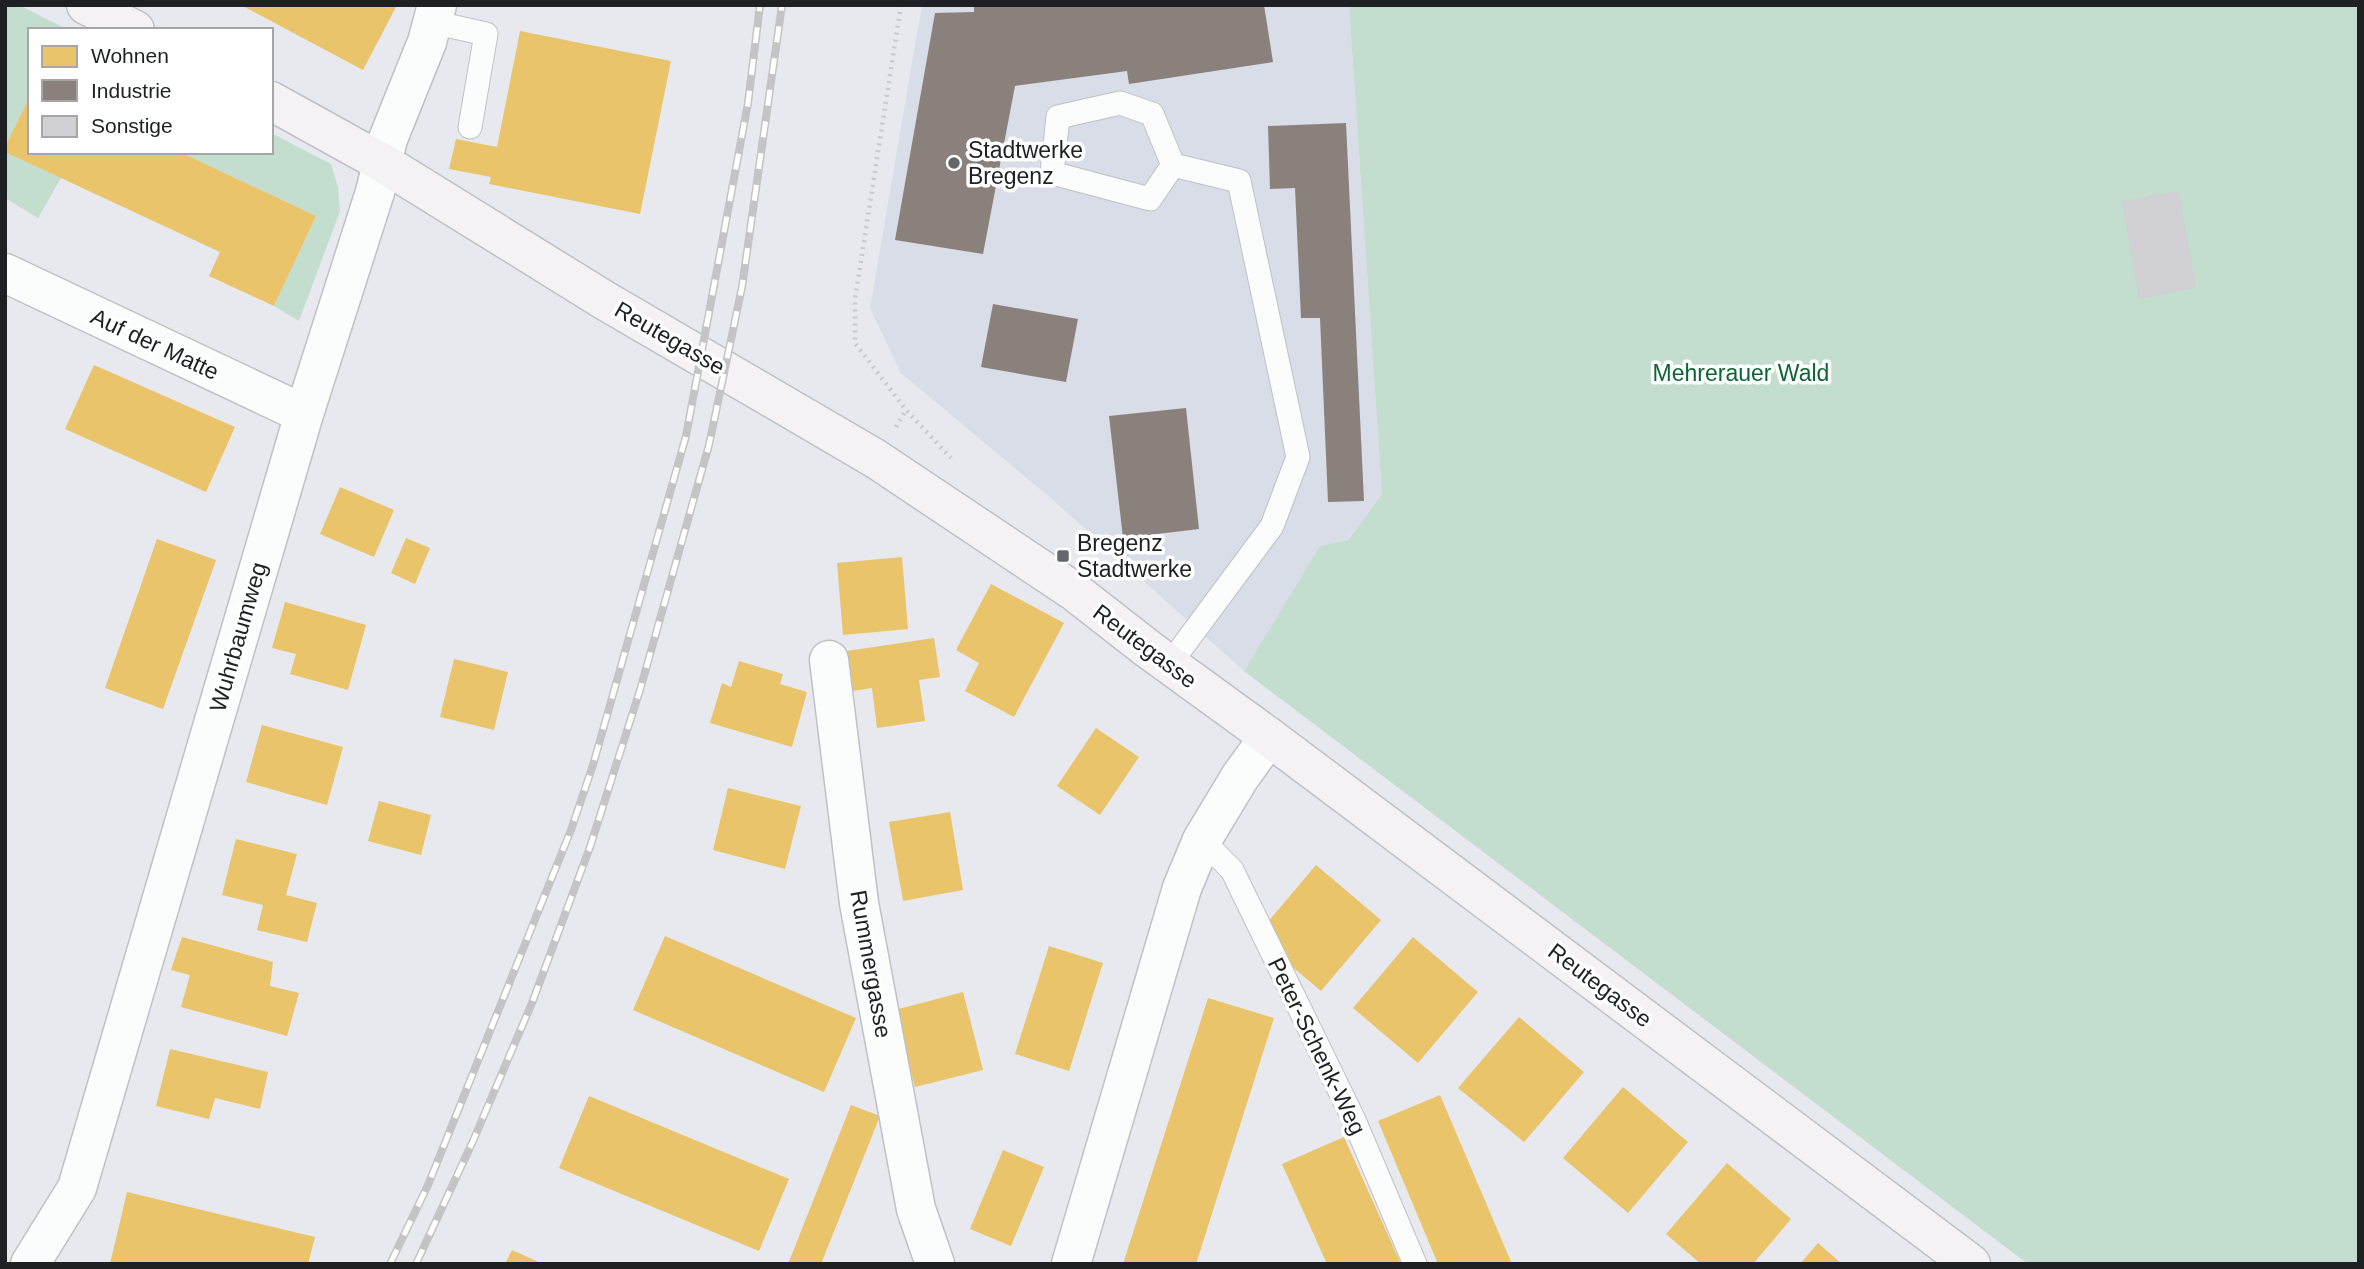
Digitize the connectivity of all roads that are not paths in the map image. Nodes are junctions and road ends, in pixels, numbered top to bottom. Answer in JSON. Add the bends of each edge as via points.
{"nodes":[{"id":1,"x":86,"y":5,"type":"edge"},
{"id":2,"x":434,"y":14,"type":"edge"},
{"id":3,"x":131,"y":28,"type":"edge"},
{"id":4,"x":273,"y":102,"type":"edge"},
{"id":5,"x":470,"y":127,"type":"dead end"},
{"id":6,"x":383,"y":163,"type":"junction"},
{"id":7,"x":1173,"y":165,"type":"junction"},
{"id":8,"x":5,"y":274,"type":"edge"},
{"id":9,"x":304,"y":414,"type":"junction"},
{"id":10,"x":829,"y":660,"type":"dead end"},
{"id":11,"x":1169,"y":665,"type":"junction"},
{"id":12,"x":1269,"y":737,"type":"junction"},
{"id":13,"x":1202,"y":840,"type":"junction"},
{"id":14,"x":30,"y":1264,"type":"edge"},
{"id":15,"x":935,"y":1264,"type":"edge"},
{"id":16,"x":1071,"y":1264,"type":"edge"},
{"id":17,"x":1415,"y":1264,"type":"edge"},
{"id":18,"x":1971,"y":1264,"type":"edge"}],
"edges":[{"from":1,"to":3,"type":"street"},
{"from":2,"to":5,"type":"lane","via":[[486,34]]},
{"from":2,"to":6,"type":"street","name":"Wuhrbaumweg"},
{"from":4,"to":6,"type":"street","name":"Reutegasse"},
{"from":6,"to":9,"type":"street","name":"Wuhrbaumweg"},
{"from":6,"to":11,"type":"street","name":"Reutegasse","via":[[604,300],[876,459],[1075,592]]},
{"from":7,"to":7,"type":"lane","via":[[1150,199],[1052,173],[1058,117],[1120,103],[1152,114]]},
{"from":7,"to":11,"type":"lane","via":[[1239,181],[1298,457],[1272,526]]},
{"from":8,"to":9,"type":"street","name":"Auf der Matte"},
{"from":9,"to":14,"type":"street","name":"Wuhrbaumweg","via":[[77,1188]]},
{"from":10,"to":15,"type":"street","name":"Rummergasse","via":[[859,903],[916,1209]]},
{"from":11,"to":12,"type":"street","name":"Reutegasse"},
{"from":12,"to":13,"type":"street"},
{"from":12,"to":18,"type":"street","name":"Reutegasse"},
{"from":13,"to":16,"type":"street","via":[[1182,888]]},
{"from":13,"to":17,"type":"lane","name":"Peter-Schenk-Weg","via":[[1232,870],[1354,1120]]}]}
